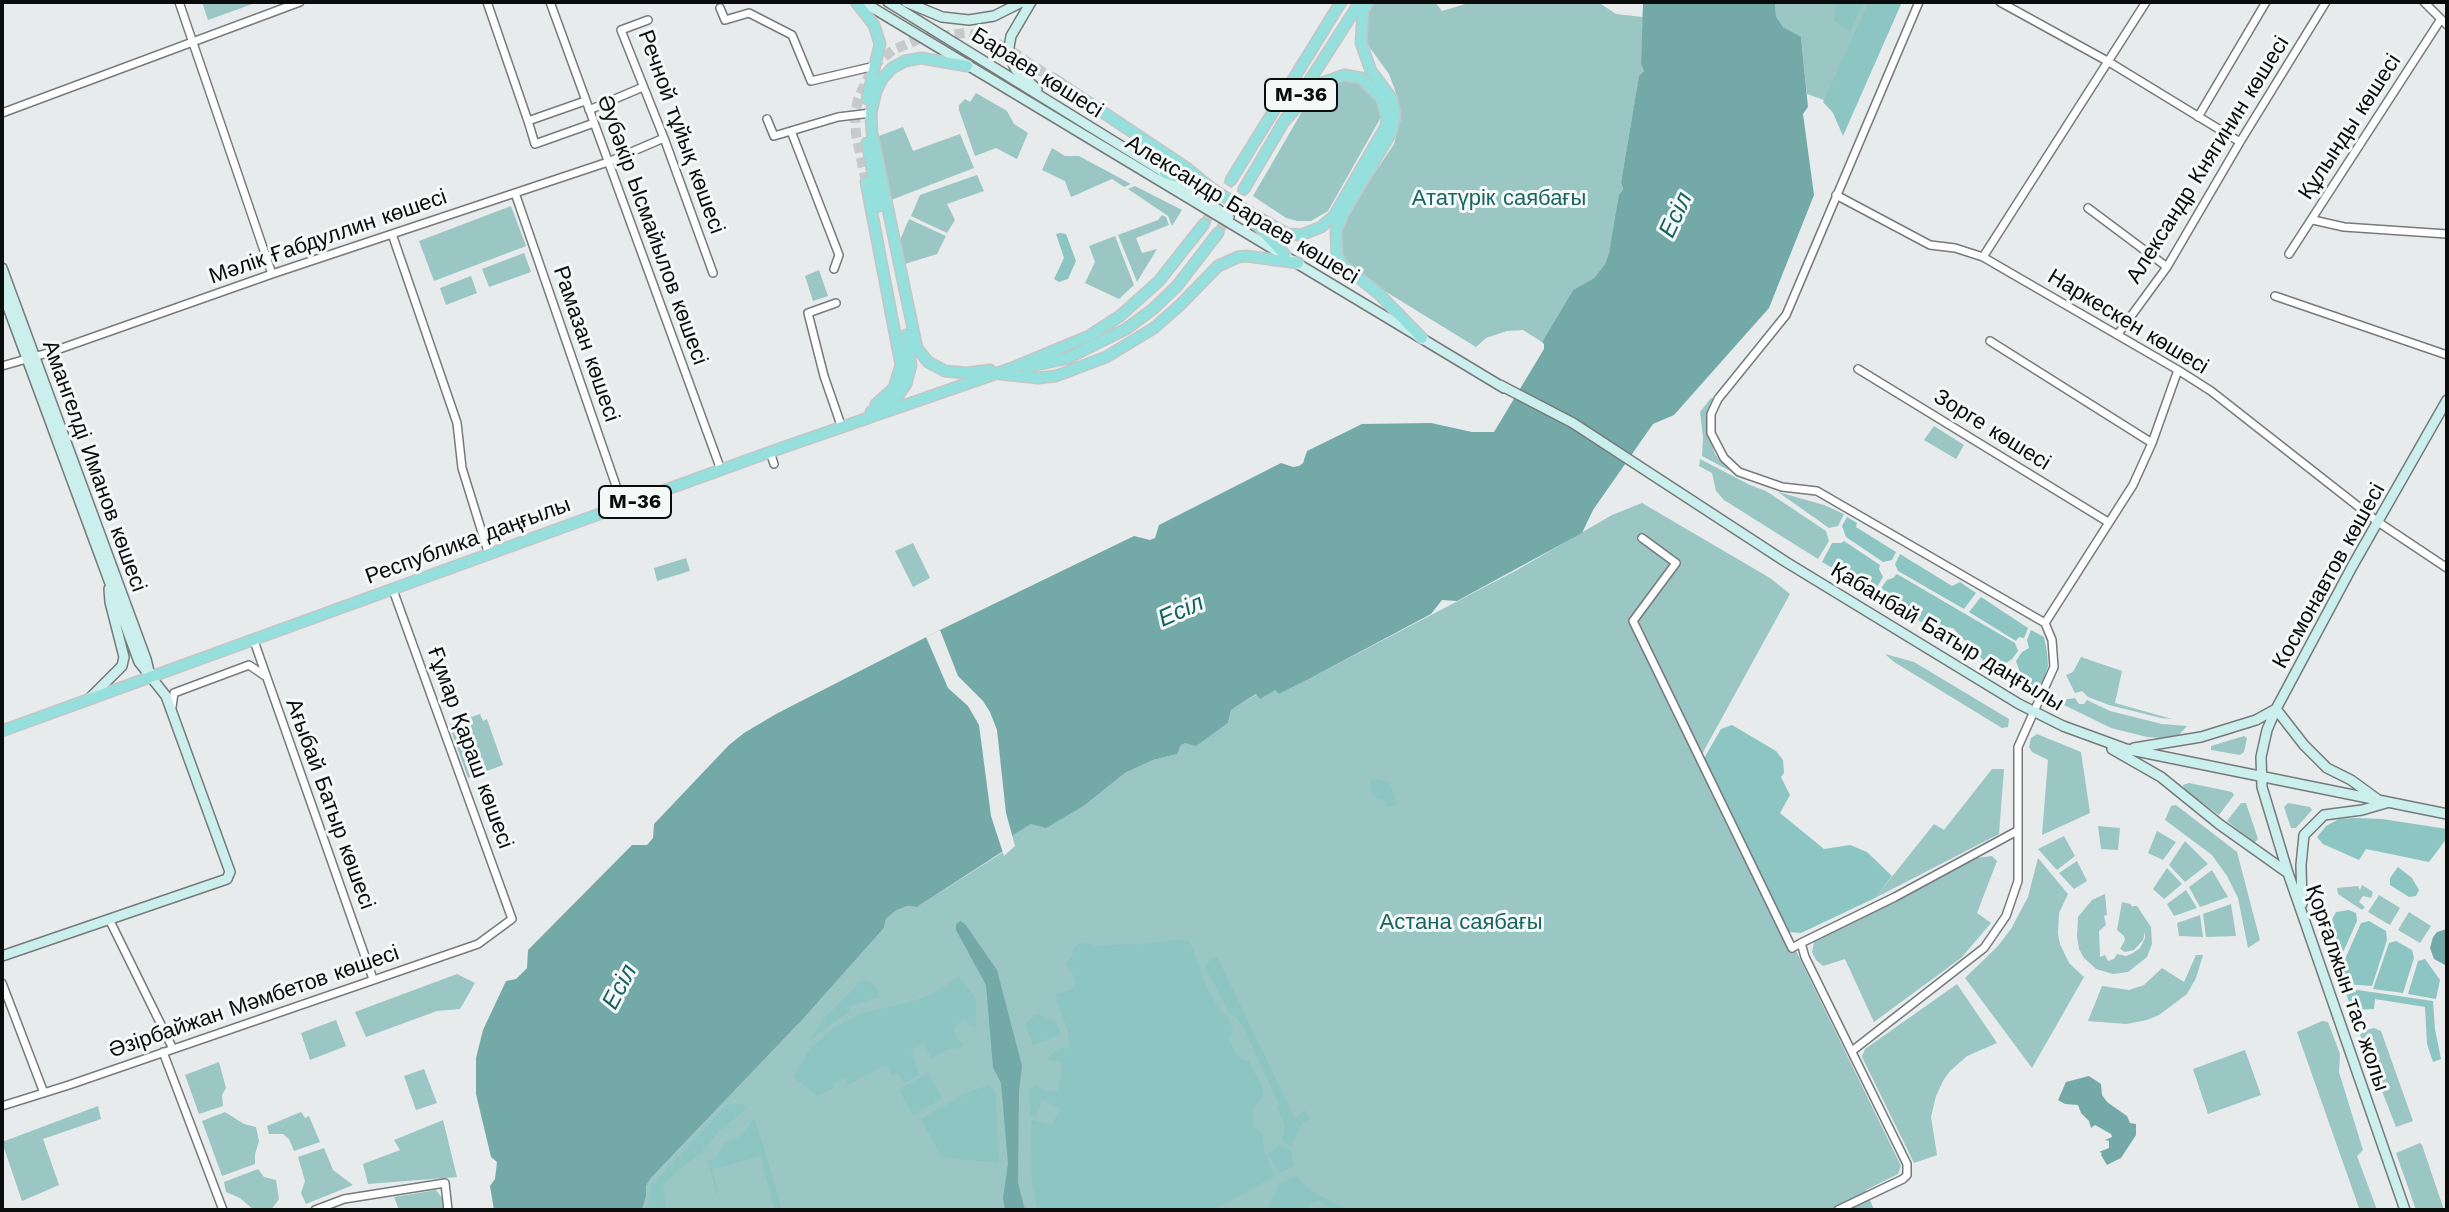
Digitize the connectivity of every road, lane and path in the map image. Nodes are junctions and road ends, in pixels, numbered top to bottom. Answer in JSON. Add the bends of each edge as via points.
{"nodes":[{"id":1,"x":179,"y":2,"type":"edge"},
{"id":2,"x":300,"y":2,"type":"edge"},
{"id":3,"x":487,"y":2,"type":"edge"},
{"id":4,"x":550,"y":2,"type":"edge"},
{"id":5,"x":856,"y":2,"type":"edge"},
{"id":6,"x":863,"y":2,"type":"edge"},
{"id":7,"x":888,"y":2,"type":"edge"},
{"id":8,"x":906,"y":2,"type":"edge"},
{"id":9,"x":1022,"y":2,"type":"edge"},
{"id":10,"x":1031,"y":2,"type":"edge"},
{"id":11,"x":1341,"y":2,"type":"edge"},
{"id":12,"x":1360,"y":2,"type":"edge"},
{"id":13,"x":1368,"y":2,"type":"edge"},
{"id":14,"x":1919,"y":2,"type":"edge"},
{"id":15,"x":2000,"y":2,"type":"edge"},
{"id":16,"x":2146,"y":2,"type":"edge"},
{"id":17,"x":2266,"y":2,"type":"edge"},
{"id":18,"x":2326,"y":2,"type":"edge"},
{"id":19,"x":2424,"y":2,"type":"edge"},
{"id":20,"x":720,"y":8,"type":"dead end"},
{"id":21,"x":648,"y":20,"type":"dead end"},
{"id":22,"x":2444,"y":22,"type":"edge"},
{"id":23,"x":193,"y":42,"type":"junction"},
{"id":24,"x":2109,"y":62,"type":"junction"},
{"id":25,"x":875,"y":66,"type":"junction"},
{"id":26,"x":967,"y":66,"type":"junction"},
{"id":27,"x":1053,"y":79,"type":"tunnel mouth"},
{"id":28,"x":643,"y":87,"type":"junction"},
{"id":29,"x":585,"y":101,"type":"junction"},
{"id":30,"x":589,"y":110,"type":"junction"},
{"id":31,"x":2,"y":113,"type":"edge"},
{"id":32,"x":868,"y":113,"type":"junction"},
{"id":33,"x":1068,"y":114,"type":"junction"},
{"id":34,"x":2198,"y":117,"type":"junction"},
{"id":35,"x":767,"y":119,"type":"dead end"},
{"id":36,"x":528,"y":121,"type":"junction"},
{"id":37,"x":594,"y":123,"type":"junction"},
{"id":38,"x":1282,"y":124,"type":"junction"},
{"id":39,"x":791,"y":131,"type":"junction"},
{"id":40,"x":664,"y":138,"type":"junction"},
{"id":41,"x":2240,"y":142,"type":"junction"},
{"id":42,"x":608,"y":162,"type":"junction"},
{"id":43,"x":1165,"y":173,"type":"junction"},
{"id":44,"x":1231,"y":180,"type":"tunnel mouth"},
{"id":45,"x":866,"y":182,"type":"tunnel mouth"},
{"id":46,"x":1211,"y":188,"type":"junction"},
{"id":47,"x":1244,"y":189,"type":"tunnel mouth"},
{"id":48,"x":515,"y":193,"type":"junction"},
{"id":49,"x":1836,"y":195,"type":"junction"},
{"id":50,"x":1242,"y":208,"type":"junction"},
{"id":51,"x":2088,"y":208,"type":"dead end"},
{"id":52,"x":2313,"y":220,"type":"junction"},
{"id":53,"x":1204,"y":224,"type":"tunnel mouth"},
{"id":54,"x":1218,"y":233,"type":"tunnel mouth"},
{"id":55,"x":392,"y":234,"type":"junction"},
{"id":56,"x":2447,"y":234,"type":"edge"},
{"id":57,"x":2289,"y":254,"type":"dead end"},
{"id":58,"x":1285,"y":255,"type":"junction"},
{"id":59,"x":1983,"y":257,"type":"junction"},
{"id":60,"x":1298,"y":263,"type":"junction"},
{"id":61,"x":2167,"y":267,"type":"junction"},
{"id":62,"x":2,"y":268,"type":"edge"},
{"id":63,"x":834,"y":269,"type":"dead end"},
{"id":64,"x":713,"y":273,"type":"dead end"},
{"id":65,"x":272,"y":274,"type":"junction"},
{"id":66,"x":2,"y":291,"type":"edge"},
{"id":67,"x":2275,"y":296,"type":"dead end"},
{"id":68,"x":836,"y":303,"type":"dead end"},
{"id":69,"x":2118,"y":334,"type":"junction"},
{"id":70,"x":1422,"y":338,"type":"junction"},
{"id":71,"x":1990,"y":341,"type":"dead end"},
{"id":72,"x":2447,"y":355,"type":"edge"},
{"id":73,"x":31,"y":357,"type":"junction"},
{"id":74,"x":2,"y":366,"type":"edge"},
{"id":75,"x":1012,"y":368,"type":"junction"},
{"id":76,"x":1858,"y":369,"type":"dead end"},
{"id":77,"x":2178,"y":370,"type":"junction"},
{"id":78,"x":994,"y":374,"type":"junction"},
{"id":79,"x":1500,"y":385,"type":"joint"},
{"id":80,"x":2447,"y":400,"type":"edge"},
{"id":81,"x":863,"y":416,"type":"junction"},
{"id":82,"x":842,"y":428,"type":"junction"},
{"id":83,"x":2152,"y":443,"type":"junction"},
{"id":84,"x":770,"y":452,"type":"junction"},
{"id":85,"x":774,"y":464,"type":"dead end"},
{"id":86,"x":721,"y":470,"type":"junction"},
{"id":87,"x":623,"y":506,"type":"junction"},
{"id":88,"x":2108,"y":522,"type":"junction"},
{"id":89,"x":2378,"y":522,"type":"junction"},
{"id":90,"x":1642,"y":538,"type":"dead end"},
{"id":91,"x":489,"y":555,"type":"junction"},
{"id":92,"x":2447,"y":568,"type":"edge"},
{"id":93,"x":108,"y":578,"type":"junction"},
{"id":94,"x":393,"y":590,"type":"junction"},
{"id":95,"x":2045,"y":623,"type":"junction"},
{"id":96,"x":256,"y":640,"type":"junction"},
{"id":97,"x":265,"y":676,"type":"junction"},
{"id":98,"x":150,"y":678,"type":"junction"},
{"id":99,"x":89,"y":699,"type":"junction"},
{"id":100,"x":2276,"y":709,"type":"junction"},
{"id":101,"x":2034,"y":712,"type":"junction"},
{"id":102,"x":173,"y":715,"type":"junction"},
{"id":103,"x":2,"y":731,"type":"edge"},
{"id":104,"x":2088,"y":735,"type":"junction"},
{"id":105,"x":2126,"y":749,"type":"junction"},
{"id":106,"x":2260,"y":776,"type":"junction"},
{"id":107,"x":2385,"y":801,"type":"junction"},
{"id":108,"x":2447,"y":814,"type":"edge"},
{"id":109,"x":2017,"y":831,"type":"junction"},
{"id":110,"x":2288,"y":873,"type":"junction"},
{"id":111,"x":2303,"y":915,"type":"junction"},
{"id":112,"x":109,"y":919,"type":"junction"},
{"id":113,"x":512,"y":919,"type":"joint"},
{"id":114,"x":1801,"y":943,"type":"junction"},
{"id":115,"x":2,"y":956,"type":"edge"},
{"id":116,"x":373,"y":979,"type":"junction"},
{"id":117,"x":2,"y":983,"type":"edge"},
{"id":118,"x":173,"y":1049,"type":"junction"},
{"id":119,"x":1852,"y":1051,"type":"junction"},
{"id":120,"x":163,"y":1052,"type":"junction"},
{"id":121,"x":44,"y":1093,"type":"junction"},
{"id":122,"x":2,"y":1106,"type":"edge"},
{"id":123,"x":223,"y":1210,"type":"edge"},
{"id":124,"x":315,"y":1210,"type":"edge"},
{"id":125,"x":448,"y":1210,"type":"edge"},
{"id":126,"x":1838,"y":1210,"type":"edge"},
{"id":127,"x":2405,"y":1210,"type":"edge"}],
"edges":[{"from":1,"to":23,"type":"street"},
{"from":2,"to":23,"type":"street"},
{"from":3,"to":36,"type":"street"},
{"from":4,"to":29,"type":"street","name":"Әубәкір Ысмайылов көшесі"},
{"from":5,"to":25,"type":"main road","via":[[878,34]]},
{"from":6,"to":26,"type":"main road","name":"Бараев көшесі"},
{"from":7,"to":33,"type":"main road","name":"Бараев көшесі"},
{"from":8,"to":9,"type":"main road","via":[[942,17],[969,20],[994,16]]},
{"from":10,"to":33,"type":"main road","via":[[1009,41],[1009,57],[1024,78]]},
{"from":11,"to":44,"type":"main road","number":"M-36"},
{"from":12,"to":38,"type":"main road","number":"M-36"},
{"from":13,"to":70,"type":"main road","via":[[1361,43],[1371,71],[1392,99],[1395,116],[1391,133],[1339,222],[1337,256]]},
{"from":14,"to":49,"type":"street"},
{"from":15,"to":24,"type":"street"},
{"from":16,"to":24,"type":"street"},
{"from":17,"to":34,"type":"street","name":"Александр Княгинин көшесі"},
{"from":18,"to":41,"type":"street","name":"Александр Княгинин көшесі"},
{"from":19,"to":22,"type":"street"},
{"from":20,"to":25,"type":"street","via":[[725,20],[749,13],[792,35],[811,81]]},
{"from":21,"to":28,"type":"street","name":"Речной тұйық көшесі","via":[[621,30]]},
{"from":22,"to":52,"type":"street","name":"Құлынды көшесі"},
{"from":23,"to":31,"type":"street"},
{"from":23,"to":65,"type":"street"},
{"from":24,"to":34,"type":"street"},
{"from":24,"to":59,"type":"street"},
{"from":25,"to":32,"type":"main road"},
{"from":26,"to":32,"type":"main road","via":[[921,58],[898,65],[879,83]]},
{"from":26,"to":58,"type":"main road","name":"Александр Бараев көшесі"},
{"from":27,"to":46,"type":"main road"},
{"from":28,"to":30,"type":"street"},
{"from":28,"to":40,"type":"street","name":"Речной тұйық көшесі"},
{"from":29,"to":30,"type":"street","name":"Әубәкір Ысмайылов көшесі"},
{"from":29,"to":36,"type":"street"},
{"from":30,"to":37,"type":"street","name":"Әубәкір Ысмайылов көшесі"},
{"from":32,"to":39,"type":"street"},
{"from":32,"to":75,"type":"main road","via":[[917,348],[945,371]]},
{"from":32,"to":81,"type":"main road","via":[[869,157],[911,365],[897,397]]},
{"from":33,"to":43,"type":"main road","name":"Бараев көшесі"},
{"from":34,"to":41,"type":"street"},
{"from":35,"to":39,"type":"street","via":[[774,136]]},
{"from":36,"to":37,"type":"street","via":[[535,144]]},
{"from":37,"to":42,"type":"street","name":"Әубәкір Ысмайылов көшесі"},
{"from":38,"to":47,"type":"main road","number":"M-36"},
{"from":38,"to":50,"type":"main road","via":[[1316,85],[1344,75],[1361,78],[1382,99],[1387,119],[1334,216],[1321,227],[1287,234]]},
{"from":39,"to":63,"type":"street","via":[[839,255]]},
{"from":40,"to":42,"type":"street","name":"Мәлік Ғабдуллин көшесі"},
{"from":40,"to":64,"type":"street","name":"Речной тұйық көшесі"},
{"from":41,"to":61,"type":"street","name":"Александр Княгинин көшесі"},
{"from":42,"to":48,"type":"street","name":"Мәлік Ғабдуллин көшесі"},
{"from":42,"to":86,"type":"street","name":"Әубәкір Ысмайылов көшесі"},
{"from":43,"to":46,"type":"main road"},
{"from":43,"to":58,"type":"main road","name":"Бараев көшесі"},
{"from":45,"to":81,"type":"main road","via":[[901,365],[894,388]]},
{"from":46,"to":50,"type":"main road"},
{"from":48,"to":55,"type":"street","name":"Мәлік Ғабдуллин көшесі"},
{"from":48,"to":87,"type":"street","name":"Рамазан көшесі"},
{"from":49,"to":59,"type":"street","name":"Наркескен көшесі","via":[[1930,245]]},
{"from":49,"to":95,"type":"street","via":[[1786,315],[1718,399],[1711,433],[1724,458],[1739,472],[1782,487],[1817,491]]},
{"from":50,"to":58,"type":"main road"},
{"from":51,"to":61,"type":"street"},
{"from":52,"to":56,"type":"street"},
{"from":52,"to":57,"type":"street","name":"Құлынды көшесі"},
{"from":53,"to":75,"type":"main road","name":"Республика даңғылы","number":"M-36","via":[[1159,281],[1120,316],[1089,336]]},
{"from":54,"to":78,"type":"main road","name":"Республика даңғылы","number":"M-36","via":[[1177,286],[1126,329],[1068,358]]},
{"from":55,"to":65,"type":"street","name":"Мәлік Ғабдуллин көшесі"},
{"from":55,"to":91,"type":"street","via":[[457,423],[462,468]]},
{"from":58,"to":60,"type":"main road","name":"Александр Бараев көшесі"},
{"from":59,"to":69,"type":"street","name":"Наркескен көшесі"},
{"from":60,"to":70,"type":"main road","name":"Александр Бараев көшесі"},
{"from":60,"to":78,"type":"main road","via":[[1238,257],[1211,272],[1154,328],[1106,357],[1056,376]]},
{"from":61,"to":69,"type":"street","name":"Александр Княгинин көшесі"},
{"from":62,"to":73,"type":"main road","name":"Амангелді Иманов көшесі"},
{"from":65,"to":73,"type":"street","name":"Мәлік Ғабдуллин көшесі"},
{"from":66,"to":73,"type":"main road","name":"Амангелді Иманов көшесі"},
{"from":67,"to":72,"type":"street"},
{"from":68,"to":82,"type":"street","via":[[808,313]]},
{"from":69,"to":77,"type":"street","name":"Наркескен көшесі"},
{"from":70,"to":79,"type":"main road","name":"Александр Бараев көшесі"},
{"from":71,"to":83,"type":"street"},
{"from":73,"to":74,"type":"street","name":"Мәлік Ғабдуллин көшесі"},
{"from":73,"to":93,"type":"main road","name":"Амангелді Иманов көшесі"},
{"from":73,"to":98,"type":"main road","name":"Амангелді Иманов көшесі"},
{"from":75,"to":78,"type":"main road","name":"Республика даңғылы","number":"M-36"},
{"from":76,"to":88,"type":"street","name":"Зорге көшесі"},
{"from":77,"to":83,"type":"street"},
{"from":77,"to":89,"type":"street","name":"Наркескен көшесі"},
{"from":78,"to":82,"type":"main road","name":"Республика даңғылы","number":"M-36"},
{"from":79,"to":101,"type":"main road","name":"Қабанбай Батыр даңғылы"},
{"from":80,"to":89,"type":"main road","name":"Космонавтов көшесі"},
{"from":81,"to":82,"type":"main road"},
{"from":82,"to":84,"type":"main road","name":"Республика даңғылы","number":"M-36"},
{"from":83,"to":88,"type":"street"},
{"from":84,"to":85,"type":"street"},
{"from":84,"to":86,"type":"main road","name":"Республика даңғылы","number":"M-36"},
{"from":86,"to":87,"type":"main road","name":"Республика даңғылы","number":"M-36"},
{"from":87,"to":91,"type":"main road","name":"Республика даңғылы","number":"M-36"},
{"from":88,"to":95,"type":"street"},
{"from":89,"to":92,"type":"street","name":"Наркескен көшесі"},
{"from":89,"to":100,"type":"main road","name":"Космонавтов көшесі"},
{"from":90,"to":114,"type":"street","via":[[1676,563],[1633,621],[1792,948]]},
{"from":91,"to":94,"type":"main road","name":"Республика даңғылы","number":"M-36"},
{"from":93,"to":98,"type":"main road","name":"Амангелді Иманов көшесі"},
{"from":93,"to":99,"type":"main road","via":[[124,657],[122,666]]},
{"from":94,"to":96,"type":"main road","name":"Республика даңғылы","number":"M-36"},
{"from":94,"to":113,"type":"street","name":"Ғұмар Қараш көшесі"},
{"from":95,"to":101,"type":"street","via":[[2054,667]]},
{"from":96,"to":97,"type":"street","name":"Ағыбай Батыр көшесі"},
{"from":96,"to":98,"type":"main road","name":"Республика даңғылы"},
{"from":97,"to":102,"type":"street","via":[[249,665],[174,693]]},
{"from":97,"to":116,"type":"street","name":"Ағыбай Батыр көшесі"},
{"from":98,"to":99,"type":"main road","name":"Республика даңғылы"},
{"from":98,"to":102,"type":"main road","name":"Амангелді Иманов көшесі","via":[[166,696]]},
{"from":99,"to":103,"type":"main road","name":"Республика даңғылы"},
{"from":100,"to":105,"type":"main road","via":[[2201,737]]},
{"from":100,"to":106,"type":"main road","name":"Космонавтов көшесі"},
{"from":100,"to":107,"type":"main road","via":[[2327,768]]},
{"from":101,"to":104,"type":"main road","name":"Қабанбай Батыр даңғылы"},
{"from":101,"to":109,"type":"street","via":[[2018,747]]},
{"from":102,"to":112,"type":"main road","name":"Амангелді Иманов көшесі","via":[[230,872],[227,879]]},
{"from":104,"to":105,"type":"main road","name":"Қабанбай Батыр даңғылы"},
{"from":104,"to":110,"type":"main road","via":[[2161,777]]},
{"from":105,"to":106,"type":"main road","name":"Қабанбай Батыр даңғылы"},
{"from":106,"to":107,"type":"main road","name":"Қабанбай Батыр даңғылы"},
{"from":106,"to":110,"type":"main road","name":"Қорғалжын тас жолы"},
{"from":107,"to":108,"type":"main road","name":"Қабанбай Батыр даңғылы"},
{"from":107,"to":111,"type":"main road","via":[[2324,815],[2304,835]]},
{"from":109,"to":114,"type":"street"},
{"from":109,"to":119,"type":"street","via":[[2018,881],[2006,916],[1984,948]]},
{"from":110,"to":111,"type":"main road","name":"Қорғалжын тас жолы"},
{"from":111,"to":127,"type":"main road","name":"Қорғалжын тас жолы"},
{"from":112,"to":115,"type":"main road"},
{"from":112,"to":118,"type":"street"},
{"from":113,"to":116,"type":"street","name":"Әзірбайжан Мәмбетов көшесі","via":[[478,944]]},
{"from":114,"to":119,"type":"street"},
{"from":116,"to":118,"type":"street","name":"Әзірбайжан Мәмбетов көшесі"},
{"from":117,"to":121,"type":"street"},
{"from":118,"to":120,"type":"street","name":"Әзірбайжан Мәмбетов көшесі"},
{"from":119,"to":126,"type":"street","via":[[1900,1148],[1907,1175]]},
{"from":120,"to":121,"type":"street","name":"Әзірбайжан Мәмбетов көшесі"},
{"from":120,"to":123,"type":"street"},
{"from":121,"to":122,"type":"street","name":"Әзірбайжан Мәмбетов көшесі"},
{"from":124,"to":125,"type":"street","via":[[344,1199],[445,1183]]}]}
